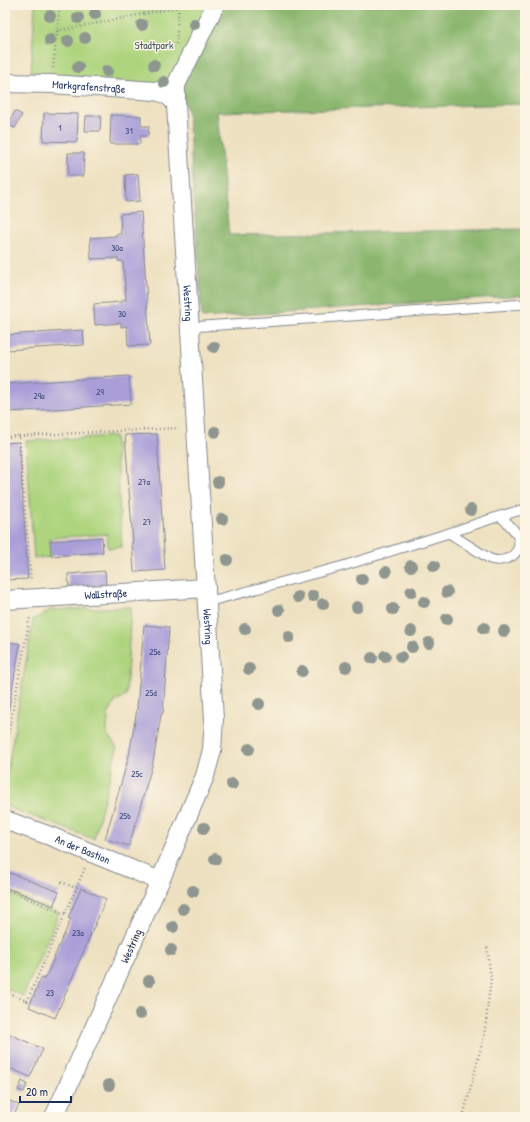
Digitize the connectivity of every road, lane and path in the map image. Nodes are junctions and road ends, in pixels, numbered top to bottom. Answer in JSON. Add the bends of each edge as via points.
{"nodes":[{"id":1,"x":60,"y":5,"type":"edge"},
{"id":2,"x":179,"y":5,"type":"edge"},
{"id":3,"x":215,"y":5,"type":"edge"},
{"id":4,"x":57,"y":31,"type":"junction"},
{"id":5,"x":5,"y":83,"type":"edge"},
{"id":6,"x":51,"y":84,"type":"junction"},
{"id":7,"x":174,"y":101,"type":"junction"},
{"id":8,"x":525,"y":304,"type":"edge"},
{"id":9,"x":190,"y":327,"type":"junction"},
{"id":10,"x":196,"y":427,"type":"junction"},
{"id":11,"x":19,"y":436,"type":"junction"},
{"id":12,"x":5,"y":437,"type":"edge"},
{"id":13,"x":525,"y":509,"type":"edge"},
{"id":14,"x":500,"y":516,"type":"junction"},
{"id":15,"x":448,"y":533,"type":"junction"},
{"id":16,"x":207,"y":595,"type":"junction"},
{"id":17,"x":33,"y":598,"type":"junction"},
{"id":18,"x":5,"y":600,"type":"edge"},
{"id":19,"x":5,"y":753,"type":"edge"},
{"id":20,"x":5,"y":820,"type":"edge"},
{"id":21,"x":91,"y":853,"type":"junction"},
{"id":22,"x":160,"y":881,"type":"junction"},
{"id":23,"x":61,"y":882,"type":"dead end"},
{"id":24,"x":76,"y":888,"type":"junction"},
{"id":25,"x":5,"y":889,"type":"edge"},
{"id":26,"x":65,"y":914,"type":"junction"},
{"id":27,"x":487,"y":945,"type":"dead end"},
{"id":28,"x":5,"y":991,"type":"edge"},
{"id":29,"x":54,"y":1117,"type":"edge"},
{"id":30,"x":463,"y":1117,"type":"edge"}],
"edges":[{"from":1,"to":4,"type":"path"},
{"from":2,"to":4,"type":"path"},
{"from":3,"to":7,"type":"street","name":"Westring","via":[[176,85]]},
{"from":4,"to":6,"type":"path"},
{"from":5,"to":6,"type":"street","name":"Markgrafenstraße"},
{"from":6,"to":7,"type":"street","name":"Markgrafenstraße","via":[[155,91],[164,93]]},
{"from":7,"to":9,"type":"street","name":"Westring"},
{"from":8,"to":9,"type":"lane"},
{"from":9,"to":10,"type":"street","name":"Westring"},
{"from":10,"to":11,"type":"path"},
{"from":10,"to":16,"type":"street","name":"Westring"},
{"from":11,"to":12,"type":"path"},
{"from":11,"to":17,"type":"path"},
{"from":13,"to":14,"type":"lane"},
{"from":14,"to":15,"type":"lane"},
{"from":14,"to":15,"type":"lane","via":[[518,537],[516,551],[504,560],[490,559]]},
{"from":15,"to":16,"type":"lane","via":[[343,566]]},
{"from":16,"to":17,"type":"street","name":"Wallstraße"},
{"from":16,"to":22,"type":"street","name":"Westring","via":[[214,719],[212,750],[205,776]]},
{"from":17,"to":18,"type":"street","name":"Wallstraße"},
{"from":17,"to":19,"type":"path"},
{"from":20,"to":21,"type":"street","name":"An der Bastion"},
{"from":21,"to":22,"type":"street","name":"An der Bastion"},
{"from":21,"to":24,"type":"path"},
{"from":22,"to":29,"type":"street","name":"Westring"},
{"from":23,"to":24,"type":"path"},
{"from":24,"to":26,"type":"path"},
{"from":25,"to":26,"type":"path"},
{"from":26,"to":28,"type":"path","via":[[28,1001]]},
{"from":27,"to":30,"type":"path","via":[[491,979],[485,1029]]}]}
